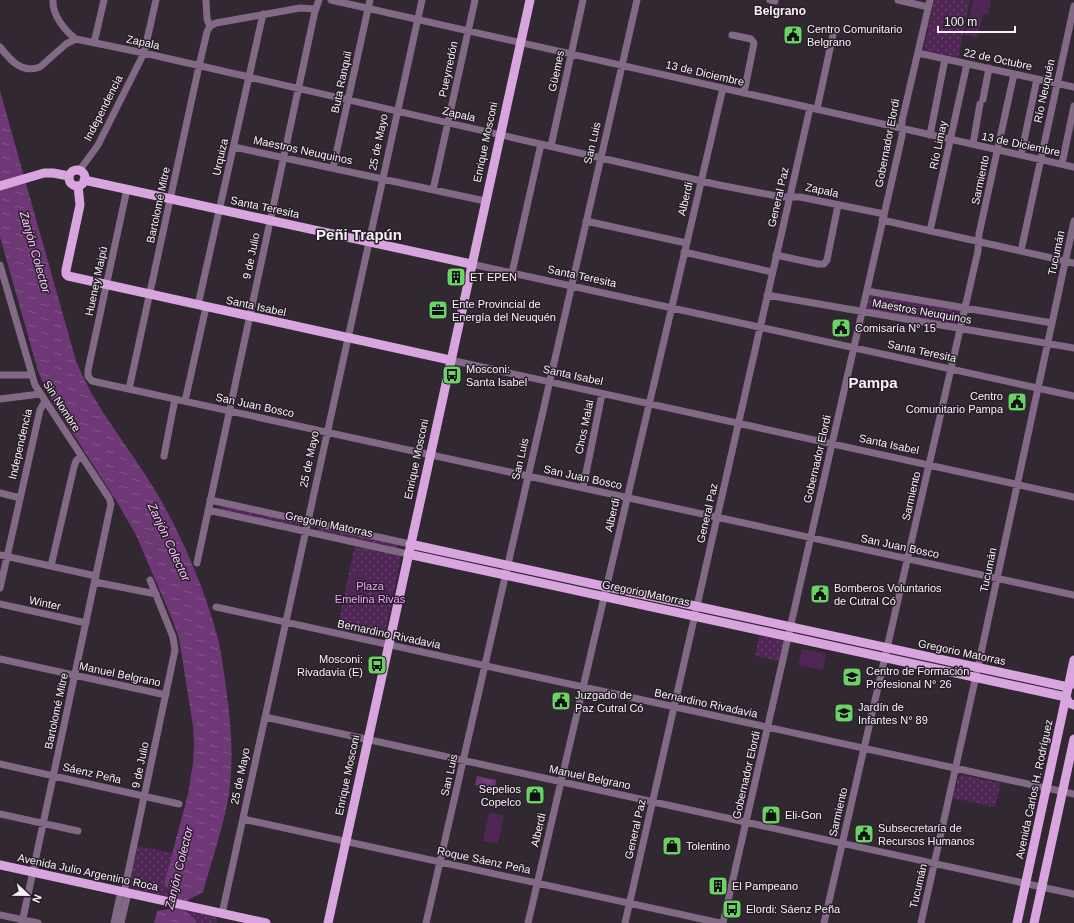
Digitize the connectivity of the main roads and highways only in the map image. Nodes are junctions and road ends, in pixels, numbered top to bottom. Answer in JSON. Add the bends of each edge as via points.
{"nodes":[{"id":1,"x":530,"y":0,"type":"edge"},
{"id":2,"x":69,"y":176,"type":"junction"},
{"id":3,"x":81,"y":183,"type":"junction"},
{"id":4,"x":0,"y":186,"type":"edge"},
{"id":5,"x":471,"y":264,"type":"junction"},
{"id":6,"x":450,"y":360,"type":"junction"},
{"id":7,"x":410,"y":544,"type":"junction"},
{"id":8,"x":408,"y":554,"type":"junction"},
{"id":9,"x":1074,"y":660,"type":"edge"},
{"id":10,"x":1071,"y":684,"type":"edge"},
{"id":11,"x":1066,"y":697,"type":"junction"},
{"id":12,"x":1074,"y":705,"type":"edge"},
{"id":13,"x":1074,"y":739,"type":"edge"},
{"id":14,"x":0,"y":864,"type":"edge"},
{"id":15,"x":222,"y":914,"type":"junction"},
{"id":16,"x":220,"y":923,"type":"edge"},
{"id":17,"x":266,"y":923,"type":"edge"},
{"id":18,"x":328,"y":923,"type":"edge"},
{"id":19,"x":1017,"y":923,"type":"edge"},
{"id":20,"x":1034,"y":923,"type":"edge"}],
"edges":[{"from":1,"to":5,"type":"main road","name":"Enrique Mosconi"},
{"from":2,"to":3,"type":"main road","via":[[71,184]]},
{"from":2,"to":3,"type":"main road","via":[[79,170],[84,174]]},
{"from":2,"to":4,"type":"main road","via":[[47,173]]},
{"from":3,"to":5,"type":"main road","name":"Santa Teresita","via":[[127,189]]},
{"from":3,"to":6,"type":"main road","name":"Santa Isabel","via":[[80,205],[66,270],[67,276]]},
{"from":5,"to":6,"type":"main road","name":"Enrique Mosconi"},
{"from":6,"to":7,"type":"main road","name":"Enrique Mosconi"},
{"from":7,"to":8,"type":"main road","name":"Enrique Mosconi"},
{"from":7,"to":10,"type":"main road","name":"Gregorio Matorras","via":[[887,648]]},
{"from":8,"to":11,"type":"main road","name":"Gregorio Matorras"},
{"from":8,"to":18,"type":"main road","name":"Enrique Mosconi"},
{"from":9,"to":10,"type":"main road","name":"Avenida Carlos H. Rodríguez"},
{"from":10,"to":11,"type":"main road","name":"Avenida Carlos H. Rodríguez"},
{"from":11,"to":12,"type":"main road","via":[[1069,703]]},
{"from":11,"to":19,"type":"main road","name":"Avenida Carlos H. Rodríguez"},
{"from":13,"to":20,"type":"main road"},
{"from":14,"to":15,"type":"main road","name":"Avenida Julio Argentino Roca"},
{"from":15,"to":16,"type":"main road","name":"25 de Mayo"},
{"from":15,"to":17,"type":"main road","name":"Avenida Julio Argentino Roca"}]}
